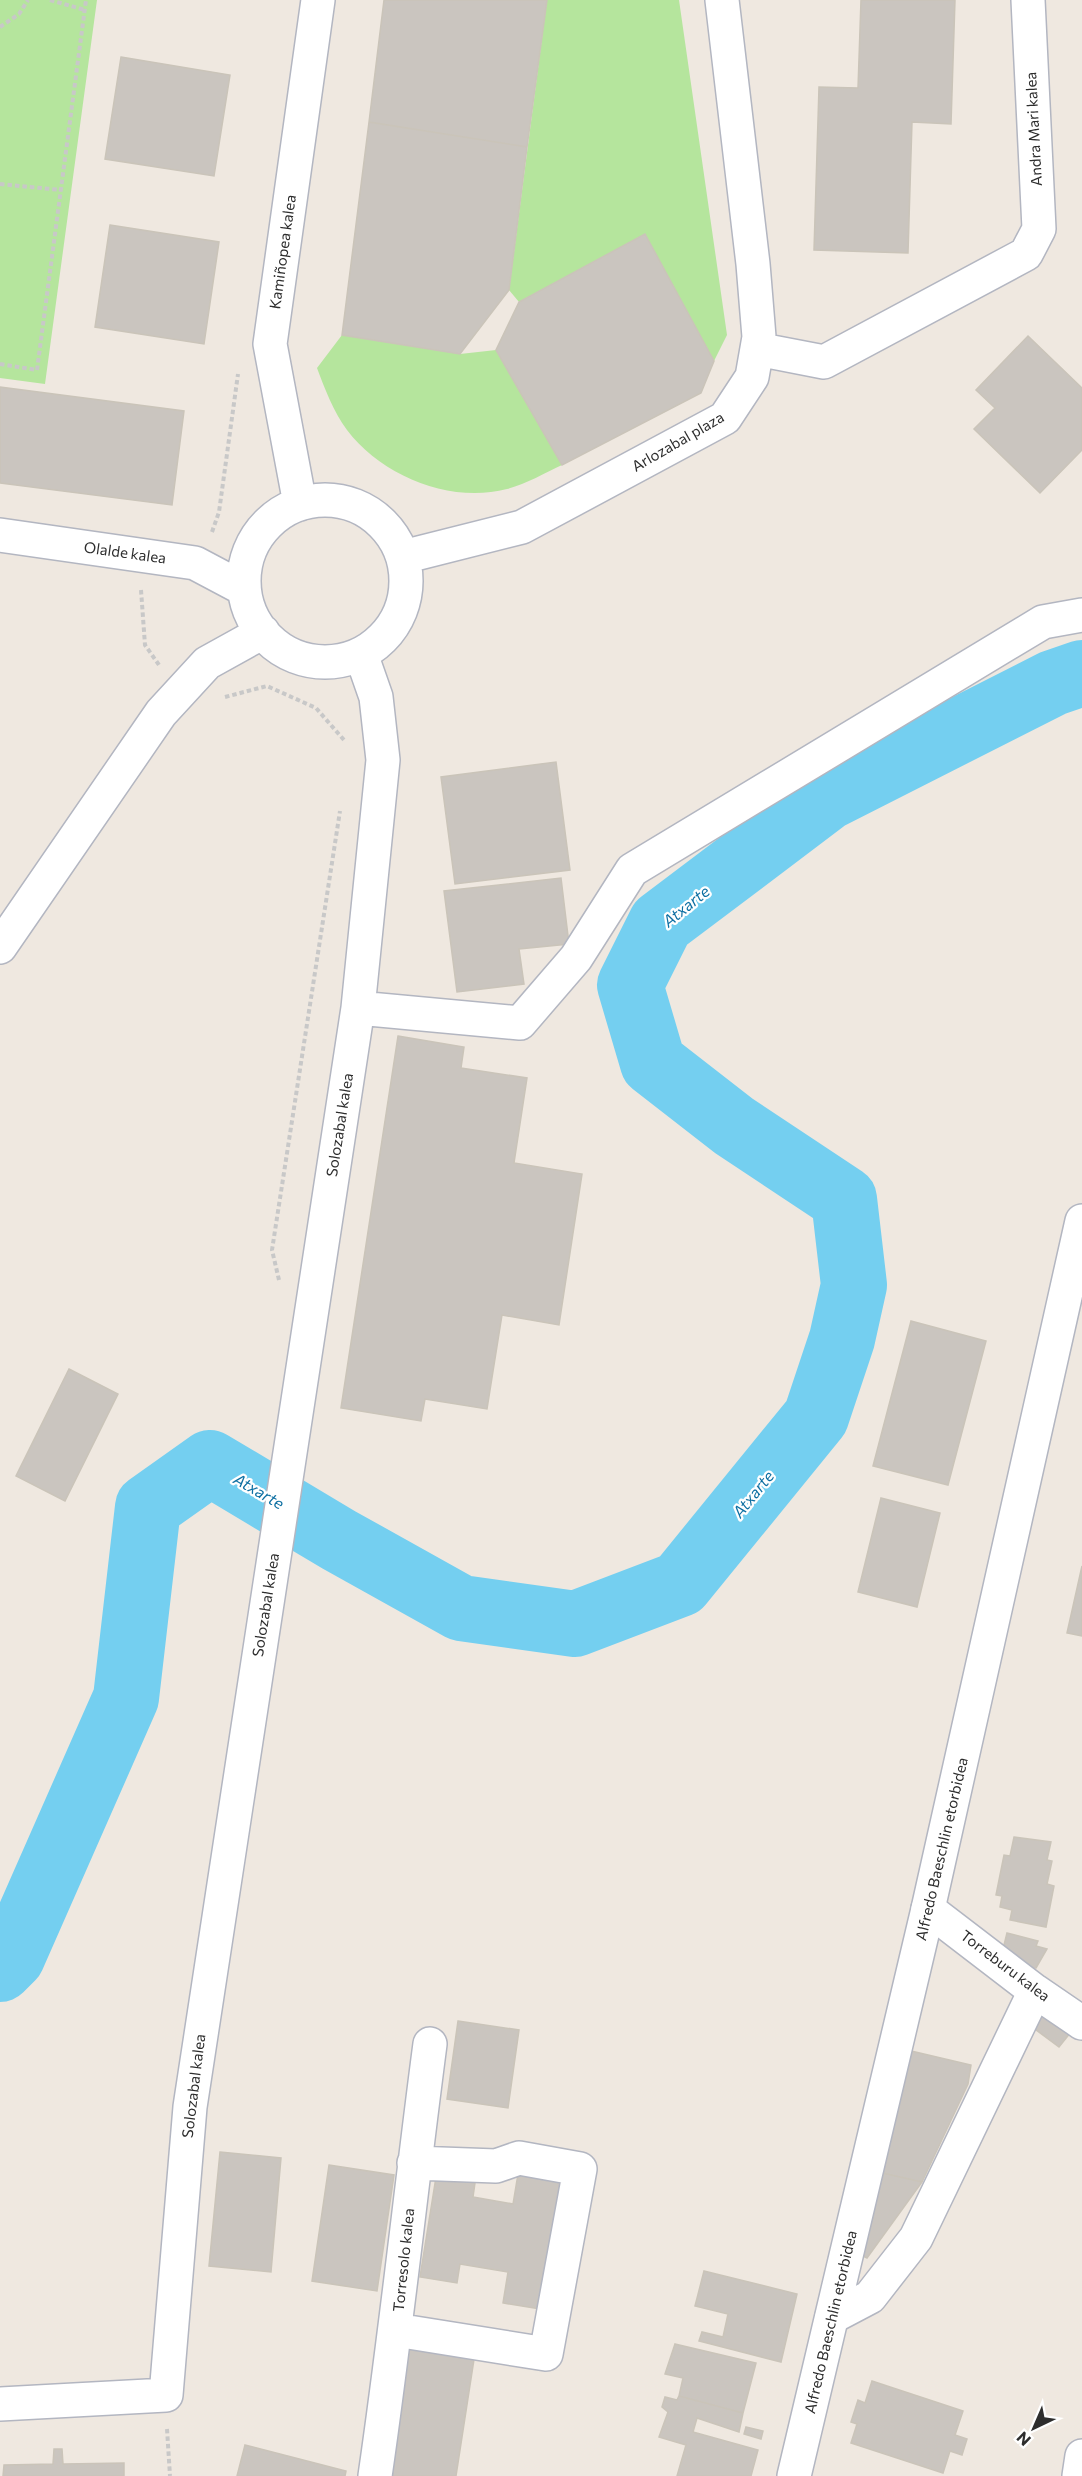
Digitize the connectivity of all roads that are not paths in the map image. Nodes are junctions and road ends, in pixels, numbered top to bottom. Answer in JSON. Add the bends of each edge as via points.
{"nodes":[{"id":1,"x":318,"y":0,"type":"edge"},
{"id":2,"x":722,"y":0,"type":"edge"},
{"id":3,"x":1028,"y":0,"type":"edge"},
{"id":4,"x":757,"y":349,"type":"junction"},
{"id":5,"x":300,"y":504,"type":"junction"},
{"id":6,"x":0,"y":535,"type":"edge"},
{"id":7,"x":403,"y":557,"type":"junction"},
{"id":8,"x":244,"y":589,"type":"junction"},
{"id":9,"x":1082,"y":615,"type":"edge"},
{"id":10,"x":263,"y":632,"type":"junction"},
{"id":11,"x":361,"y":654,"type":"junction"},
{"id":12,"x":0,"y":947,"type":"edge"},
{"id":13,"x":358,"y":1008,"type":"junction"},
{"id":14,"x":1082,"y":1221,"type":"edge"},
{"id":15,"x":928,"y":1909,"type":"junction"},
{"id":16,"x":1035,"y":1991,"type":"junction"},
{"id":17,"x":1082,"y":2023,"type":"edge"},
{"id":18,"x":430,"y":2044,"type":"dead end"},
{"id":19,"x":414,"y":2163,"type":"junction"},
{"id":20,"x":832,"y":2317,"type":"junction"},
{"id":21,"x":396,"y":2330,"type":"junction"},
{"id":22,"x":0,"y":2404,"type":"edge"},
{"id":23,"x":1082,"y":2456,"type":"edge"},
{"id":24,"x":375,"y":2476,"type":"edge"},
{"id":25,"x":794,"y":2476,"type":"edge"},
{"id":26,"x":1079,"y":2476,"type":"edge"}],
"edges":[{"from":1,"to":5,"type":"street","name":"Kamiñopea kalea","via":[[270,344]]},
{"from":2,"to":4,"type":"street","name":"Arlozabal plaza","via":[[753,264]]},
{"from":3,"to":4,"type":"street","name":"Andra Mari kalea","via":[[1039,229],[1026,254],[824,362]]},
{"from":4,"to":7,"type":"street","name":"Arlozabal plaza","via":[[752,377],[725,418],[522,527]]},
{"from":5,"to":7,"type":"street","via":[[325,499],[350,503],[374,515],[392,534]]},
{"from":5,"to":8,"type":"street","via":[[275,516],[257,536],[246,562]]},
{"from":6,"to":8,"type":"street","name":"Olalde kalea","via":[[195,563]]},
{"from":7,"to":11,"type":"street","via":[[404,602],[380,641]]},
{"from":8,"to":10,"type":"street","via":[[250,612]]},
{"from":9,"to":13,"type":"street","via":[[1044,622],[632,870],[576,958],[520,1023]]},
{"from":10,"to":11,"type":"street","via":[[283,650],[308,660],[335,661]]},
{"from":10,"to":12,"type":"street","via":[[207,663],[161,713]]},
{"from":11,"to":13,"type":"street","name":"Solozabal kalea","via":[[376,697],[383,760]]},
{"from":13,"to":22,"type":"street","name":"Solozabal kalea","via":[[189,2107],[166,2395]]},
{"from":14,"to":15,"type":"street","name":"Alfredo Baeschlin etorbidea"},
{"from":15,"to":16,"type":"street","name":"Torreburu kalea"},
{"from":15,"to":20,"type":"street","name":"Alfredo Baeschlin etorbidea"},
{"from":16,"to":17,"type":"street","name":"Torreburu kalea"},
{"from":16,"to":20,"type":"street","via":[[916,2238],[870,2297]]},
{"from":18,"to":19,"type":"street","name":"Torresolo kalea"},
{"from":19,"to":21,"type":"street","name":"Torresolo kalea"},
{"from":19,"to":21,"type":"street","via":[[496,2166],[519,2158],[580,2169],[546,2354]]},
{"from":20,"to":25,"type":"street","name":"Alfredo Baeschlin etorbidea"},
{"from":21,"to":24,"type":"street","name":"Torresolo kalea"},
{"from":23,"to":26,"type":"street"}]}
